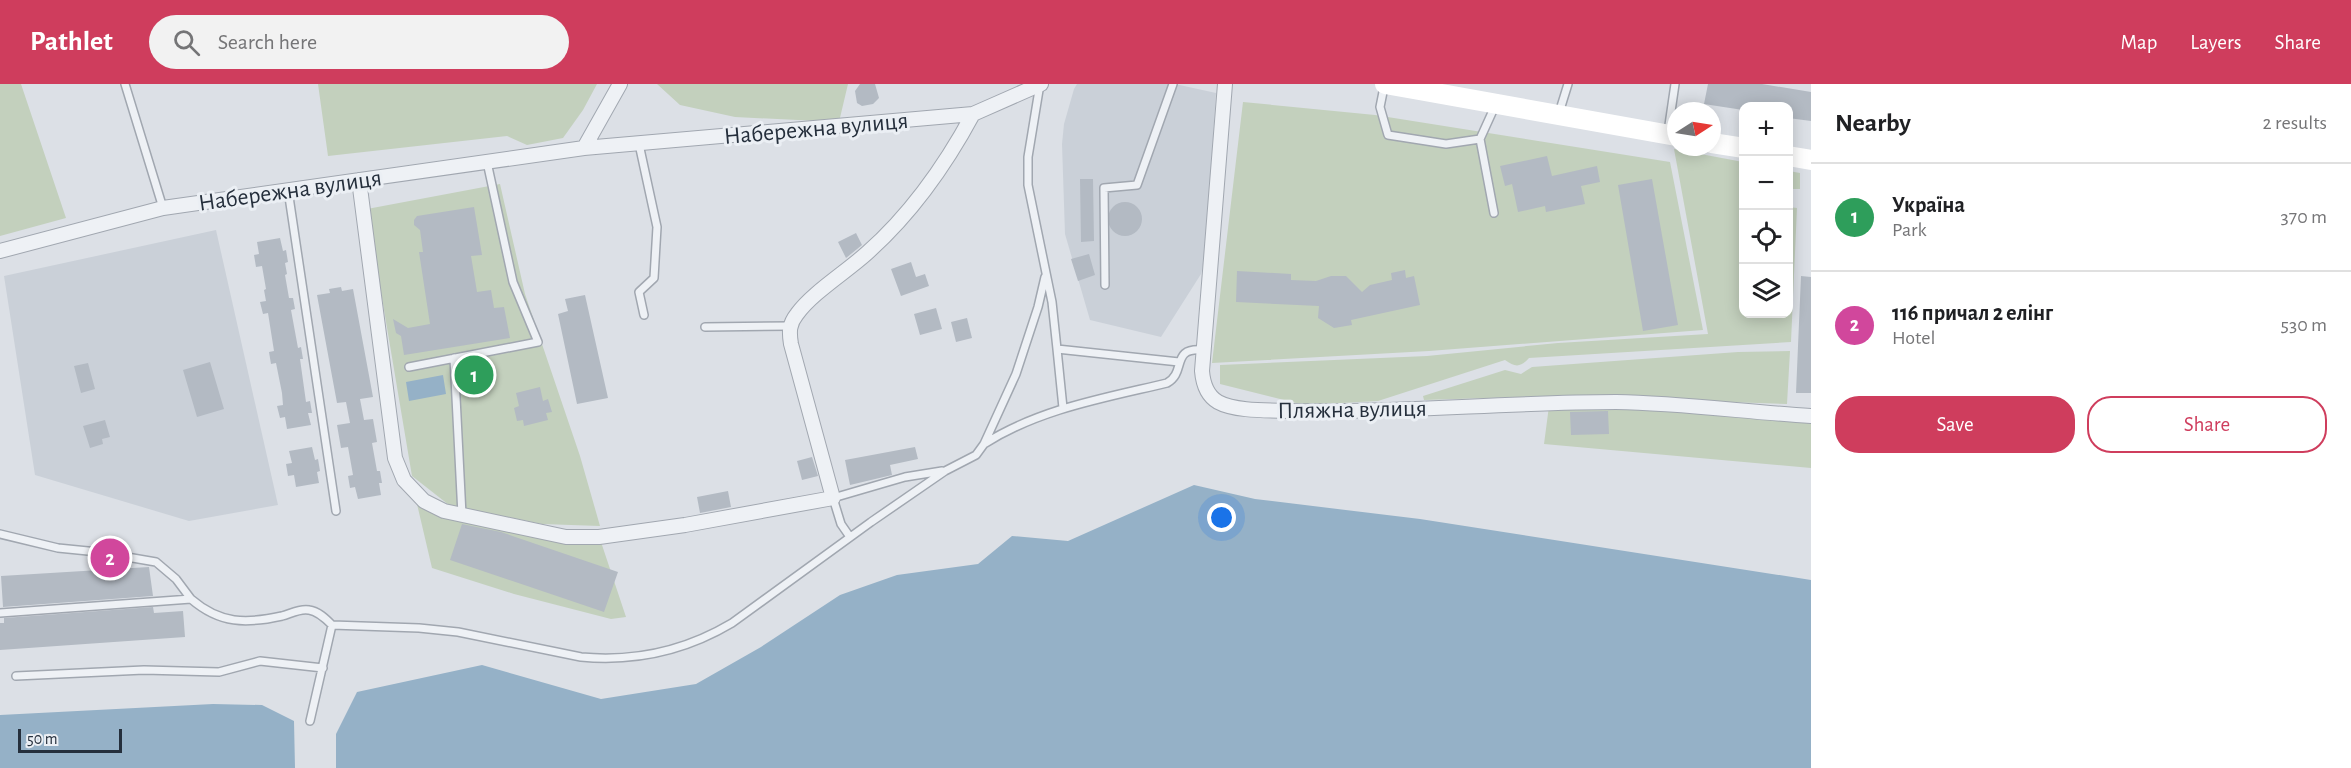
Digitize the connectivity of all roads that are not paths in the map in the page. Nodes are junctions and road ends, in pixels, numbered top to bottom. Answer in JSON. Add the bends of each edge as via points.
{"nodes":[{"id":1,"x":125,"y":84,"type":"edge"},
{"id":2,"x":620,"y":84,"type":"edge"},
{"id":3,"x":1041,"y":84,"type":"edge"},
{"id":4,"x":1173,"y":84,"type":"edge"},
{"id":5,"x":1225,"y":84,"type":"edge"},
{"id":6,"x":1385,"y":84,"type":"edge"},
{"id":7,"x":1479,"y":84,"type":"edge"},
{"id":8,"x":1569,"y":84,"type":"edge"},
{"id":9,"x":1675,"y":84,"type":"edge"},
{"id":10,"x":1427,"y":87,"type":"edge"},
{"id":11,"x":1674,"y":102,"type":"edge"},
{"id":12,"x":1496,"y":104,"type":"junction"},
{"id":13,"x":973,"y":114,"type":"junction"},
{"id":14,"x":1558,"y":116,"type":"junction"},
{"id":15,"x":1667,"y":135,"type":"edge"},
{"id":16,"x":1480,"y":139,"type":"junction"},
{"id":17,"x":639,"y":144,"type":"junction"},
{"id":18,"x":1721,"y":144,"type":"edge"},
{"id":19,"x":1739,"y":147,"type":"edge"},
{"id":20,"x":584,"y":148,"type":"junction"},
{"id":21,"x":1793,"y":157,"type":"edge"},
{"id":22,"x":1811,"y":160,"type":"edge"},
{"id":23,"x":487,"y":162,"type":"junction"},
{"id":24,"x":359,"y":180,"type":"junction"},
{"id":25,"x":288,"y":190,"type":"junction"},
{"id":26,"x":164,"y":208,"type":"junction"},
{"id":27,"x":1494,"y":213,"type":"dead end"},
{"id":28,"x":0,"y":251,"type":"edge"},
{"id":29,"x":1045,"y":277,"type":"junction"},
{"id":30,"x":1105,"y":285,"type":"dead end"},
{"id":31,"x":644,"y":315,"type":"dead end"},
{"id":32,"x":790,"y":326,"type":"junction"},
{"id":33,"x":705,"y":327,"type":"dead end"},
{"id":34,"x":1057,"y":349,"type":"junction"},
{"id":35,"x":1203,"y":350,"type":"junction"},
{"id":36,"x":454,"y":358,"type":"junction"},
{"id":37,"x":1179,"y":362,"type":"junction"},
{"id":38,"x":410,"y":367,"type":"dead end"},
{"id":39,"x":1063,"y":408,"type":"junction"},
{"id":40,"x":1811,"y":416,"type":"edge"},
{"id":41,"x":984,"y":444,"type":"junction"},
{"id":42,"x":945,"y":471,"type":"junction"},
{"id":43,"x":833,"y":498,"type":"junction"},
{"id":44,"x":336,"y":511,"type":"dead end"},
{"id":45,"x":462,"y":515,"type":"junction"},
{"id":46,"x":0,"y":535,"type":"edge"},
{"id":47,"x":850,"y":537,"type":"junction"},
{"id":48,"x":191,"y":599,"type":"junction"},
{"id":49,"x":0,"y":613,"type":"edge"},
{"id":50,"x":332,"y":625,"type":"junction"},
{"id":51,"x":323,"y":668,"type":"junction"},
{"id":52,"x":16,"y":676,"type":"dead end"},
{"id":53,"x":310,"y":721,"type":"dead end"}],
"edges":[{"from":1,"to":26,"type":"lane"},
{"from":2,"to":20,"type":"street"},
{"from":3,"to":13,"type":"street","name":"Набережна вулиця"},
{"from":3,"to":29,"type":"lane","via":[[1028,157],[1028,186]]},
{"from":4,"to":30,"type":"lane","via":[[1137,185],[1104,188]]},
{"from":5,"to":35,"type":"street","name":"Пляжна вулиця"},
{"from":6,"to":10,"type":"street"},
{"from":6,"to":16,"type":"lane","via":[[1380,107],[1388,135],[1446,144]]},
{"from":7,"to":12,"type":"street"},
{"from":8,"to":14,"type":"lane"},
{"from":9,"to":11,"type":"lane"},
{"from":10,"to":12,"type":"street"},
{"from":12,"to":14,"type":"street"},
{"from":12,"to":16,"type":"lane"},
{"from":13,"to":17,"type":"street","name":"Набережна вулиця"},
{"from":13,"to":32,"type":"street","via":[[950,157],[917,200],[868,252],[801,309]]},
{"from":14,"to":15,"type":"street"},
{"from":16,"to":27,"type":"lane"},
{"from":17,"to":20,"type":"street","name":"Набережна вулиця"},
{"from":17,"to":31,"type":"lane","via":[[657,227],[654,278],[639,292]]},
{"from":18,"to":19,"type":"street"},
{"from":20,"to":23,"type":"street","name":"Набережна вулиця"},
{"from":21,"to":22,"type":"street"},
{"from":23,"to":24,"type":"street","name":"Набережна вулиця"},
{"from":23,"to":36,"type":"lane","via":[[513,282],[538,342]]},
{"from":24,"to":25,"type":"street","name":"Набережна вулиця"},
{"from":24,"to":45,"type":"street","via":[[395,458],[404,480],[424,501]]},
{"from":25,"to":26,"type":"street","name":"Набережна вулиця"},
{"from":25,"to":44,"type":"lane"},
{"from":26,"to":28,"type":"street","name":"Набережна вулиця"},
{"from":29,"to":34,"type":"lane"},
{"from":29,"to":41,"type":"lane","via":[[1016,374]]},
{"from":32,"to":33,"type":"lane"},
{"from":32,"to":43,"type":"street","via":[[791,344]]},
{"from":34,"to":37,"type":"lane"},
{"from":34,"to":39,"type":"lane"},
{"from":35,"to":37,"type":"lane","via":[[1187,352]]},
{"from":35,"to":40,"type":"street","name":"Пляжна вулиця","via":[[1203,383],[1209,394],[1218,402],[1265,410],[1368,411],[1620,402]]},
{"from":36,"to":38,"type":"lane"},
{"from":36,"to":45,"type":"lane"},
{"from":37,"to":39,"type":"lane","via":[[1176,375],[1167,383]]},
{"from":39,"to":41,"type":"lane","via":[[1005,430]]},
{"from":41,"to":42,"type":"lane","via":[[976,455]]},
{"from":42,"to":43,"type":"lane","via":[[905,477]]},
{"from":42,"to":47,"type":"lane"},
{"from":43,"to":45,"type":"street","via":[[599,537],[566,537]]},
{"from":43,"to":47,"type":"lane","via":[[841,524]]},
{"from":46,"to":48,"type":"lane","via":[[156,562]]},
{"from":47,"to":50,"type":"lane","via":[[732,623],[694,642],[652,655],[598,659],[458,632]]},
{"from":48,"to":49,"type":"lane"},
{"from":48,"to":50,"type":"lane","via":[[211,615],[229,620],[309,609]]},
{"from":50,"to":51,"type":"lane"},
{"from":51,"to":52,"type":"lane","via":[[260,661],[219,672],[144,670]]},
{"from":51,"to":53,"type":"lane"}]}
